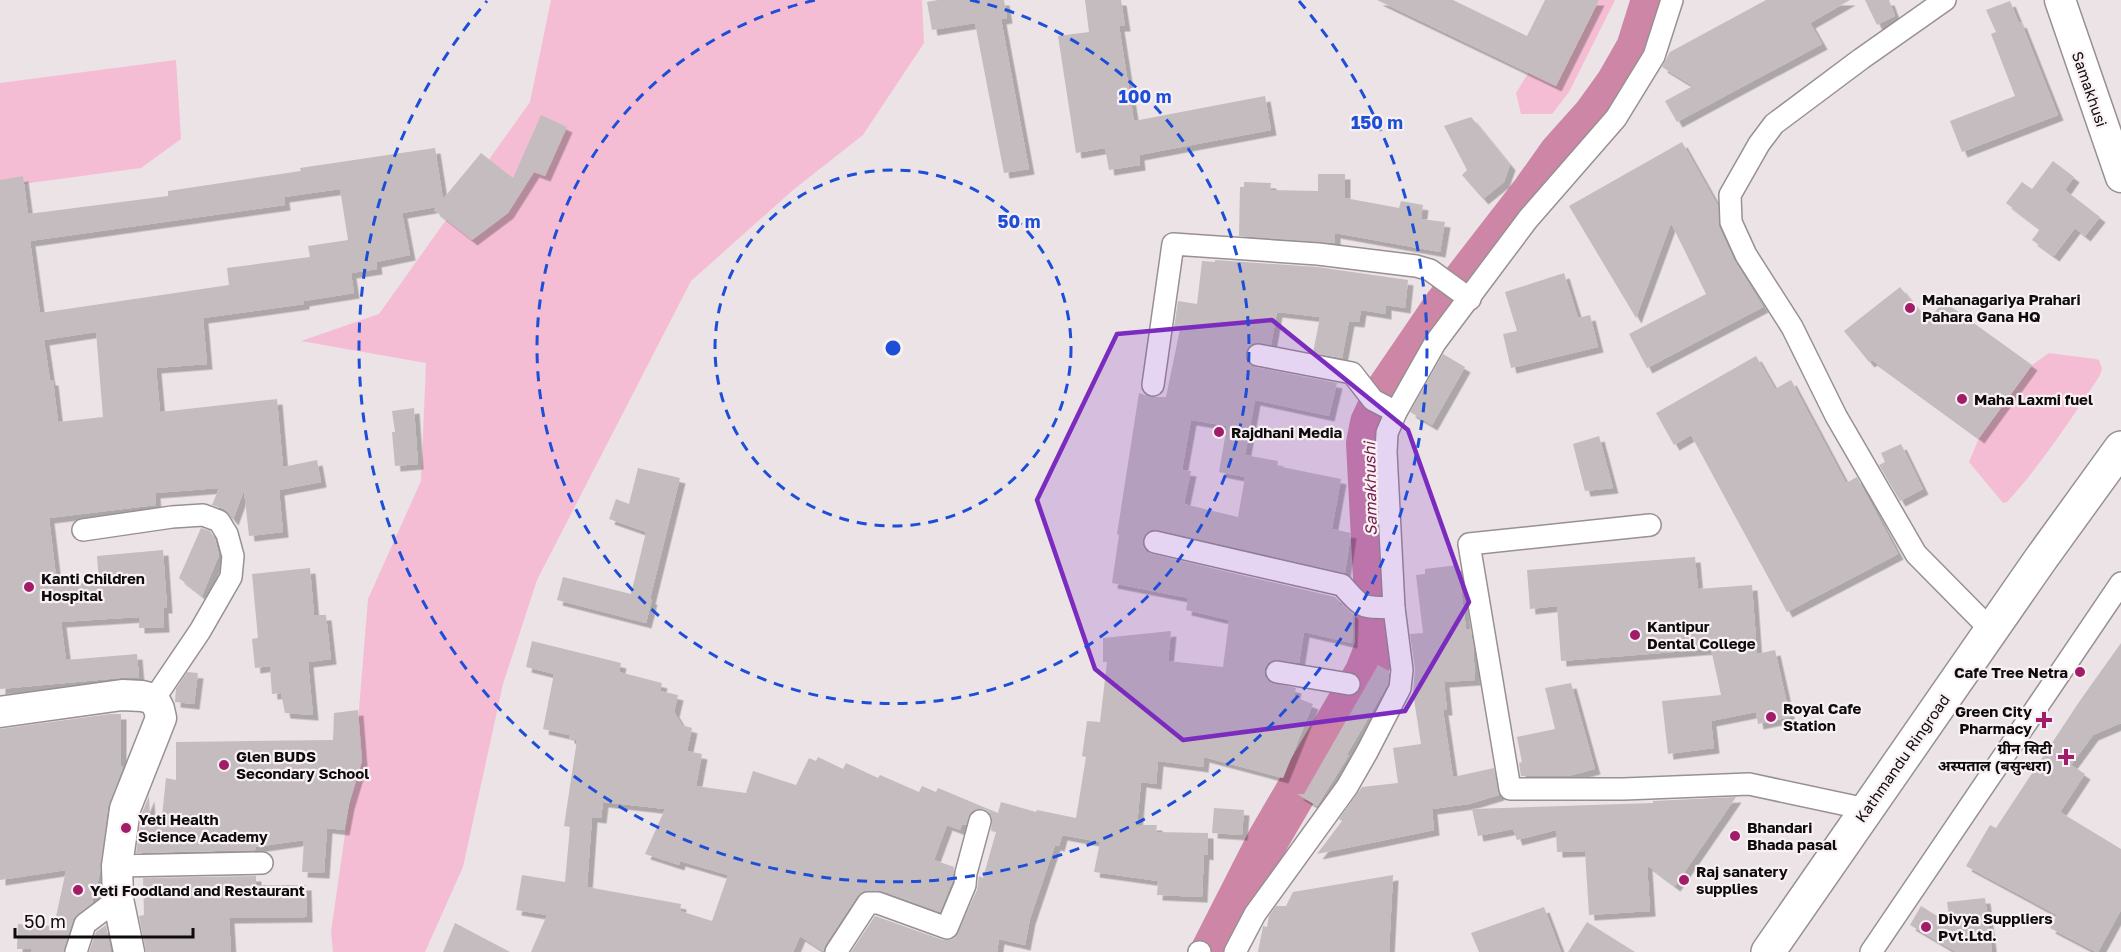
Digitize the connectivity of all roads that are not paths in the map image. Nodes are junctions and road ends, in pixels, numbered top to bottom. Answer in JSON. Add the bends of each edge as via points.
{"nodes":[{"id":1,"x":1672,"y":0,"type":"edge"},
{"id":2,"x":1945,"y":0,"type":"edge"},
{"id":3,"x":2060,"y":0,"type":"edge"},
{"id":4,"x":2121,"y":177,"type":"edge"},
{"id":5,"x":1462,"y":293,"type":"junction"},
{"id":6,"x":1258,"y":355,"type":"dead end"},
{"id":7,"x":1153,"y":385,"type":"dead end"},
{"id":8,"x":1386,"y":406,"type":"junction"},
{"id":9,"x":2121,"y":448,"type":"edge"},
{"id":10,"x":1650,"y":525,"type":"dead end"},
{"id":11,"x":83,"y":530,"type":"dead end"},
{"id":12,"x":1155,"y":542,"type":"dead end"},
{"id":13,"x":2121,"y":583,"type":"edge"},
{"id":14,"x":1382,"y":608,"type":"junction"},
{"id":15,"x":1991,"y":630,"type":"junction"},
{"id":16,"x":1277,"y":672,"type":"dead end"},
{"id":17,"x":1349,"y":684,"type":"dead end"},
{"id":18,"x":154,"y":699,"type":"junction"},
{"id":19,"x":0,"y":712,"type":"edge"},
{"id":20,"x":1866,"y":809,"type":"junction"},
{"id":21,"x":980,"y":821,"type":"dead end"},
{"id":22,"x":262,"y":862,"type":"dead end"},
{"id":23,"x":117,"y":866,"type":"junction"},
{"id":24,"x":118,"y":899,"type":"junction"},
{"id":25,"x":76,"y":952,"type":"edge"},
{"id":26,"x":129,"y":952,"type":"edge"},
{"id":27,"x":836,"y":952,"type":"edge"},
{"id":28,"x":1235,"y":952,"type":"edge"},
{"id":29,"x":1768,"y":952,"type":"edge"},
{"id":30,"x":1871,"y":952,"type":"edge"}],
"edges":[{"from":1,"to":5,"type":"street","via":[[1654,56],[1616,118]]},
{"from":2,"to":15,"type":"street","via":[[1774,124],[1730,195],[1731,222],[1916,554]]},
{"from":3,"to":4,"type":"street","name":"Samakhusi"},
{"from":5,"to":7,"type":"street","via":[[1430,270],[1416,266],[1318,254],[1173,244]]},
{"from":5,"to":8,"type":"street","via":[[1434,344]]},
{"from":6,"to":8,"type":"street","via":[[1352,373]]},
{"from":8,"to":14,"type":"street"},
{"from":9,"to":15,"type":"highway","name":"Kathmandu Ringroad"},
{"from":10,"to":20,"type":"street","via":[[1468,544],[1510,789],[1749,784]]},
{"from":11,"to":18,"type":"street","via":[[203,515],[219,520],[227,534],[233,556],[231,577]]},
{"from":12,"to":14,"type":"street","via":[[1342,585],[1360,605]]},
{"from":13,"to":30,"type":"street"},
{"from":14,"to":28,"type":"street","via":[[1402,670],[1400,688],[1347,787],[1255,914]]},
{"from":15,"to":20,"type":"highway","name":"Kathmandu Ringroad"},
{"from":16,"to":17,"type":"street"},
{"from":18,"to":19,"type":"street","via":[[122,695]]},
{"from":18,"to":23,"type":"street","via":[[161,718],[125,809]]},
{"from":20,"to":29,"type":"highway","name":"Kathmandu Ringroad"},
{"from":21,"to":27,"type":"street","via":[[965,885],[947,928],[878,903],[868,903]]},
{"from":22,"to":23,"type":"street"},
{"from":23,"to":24,"type":"street"},
{"from":24,"to":25,"type":"street","via":[[85,924]]},
{"from":24,"to":26,"type":"street"}]}
